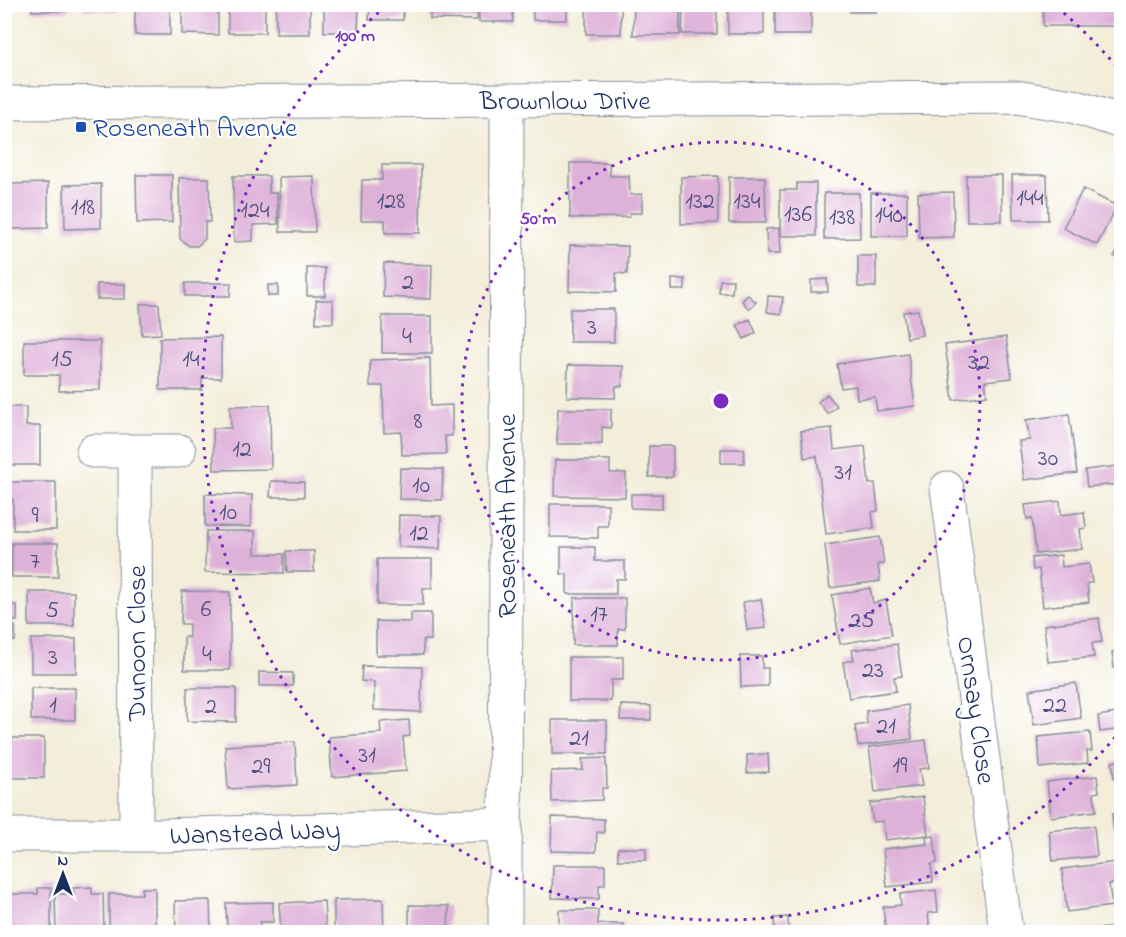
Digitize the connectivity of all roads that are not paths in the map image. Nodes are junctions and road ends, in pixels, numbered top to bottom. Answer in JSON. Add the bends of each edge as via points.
{"nodes":[{"id":1,"x":507,"y":100,"type":"junction"},
{"id":2,"x":4,"y":103,"type":"edge"},
{"id":3,"x":1122,"y":122,"type":"edge"},
{"id":4,"x":93,"y":451,"type":"dead end"},
{"id":5,"x":135,"y":451,"type":"junction"},
{"id":6,"x":179,"y":451,"type":"dead end"},
{"id":7,"x":947,"y":488,"type":"dead end"},
{"id":8,"x":505,"y":824,"type":"junction"},
{"id":9,"x":4,"y":836,"type":"edge"},
{"id":10,"x":136,"y":836,"type":"junction"},
{"id":11,"x":505,"y":933,"type":"edge"},
{"id":12,"x":1006,"y":933,"type":"edge"}],
"edges":[{"from":1,"to":2,"type":"street","name":"Brownlow Drive"},
{"from":1,"to":3,"type":"street","name":"Brownlow Drive","via":[[1016,97],[1073,106]]},
{"from":1,"to":8,"type":"street","name":"Roseneath Avenue"},
{"from":4,"to":5,"type":"street"},
{"from":5,"to":6,"type":"street"},
{"from":5,"to":10,"type":"street","name":"Dunoon Close"},
{"from":7,"to":12,"type":"street","name":"Ornsay Close"},
{"from":8,"to":10,"type":"street","name":"Wanstead Way"},
{"from":8,"to":11,"type":"street","name":"Roseneath Avenue"},
{"from":9,"to":10,"type":"street","name":"Wanstead Way"}]}
